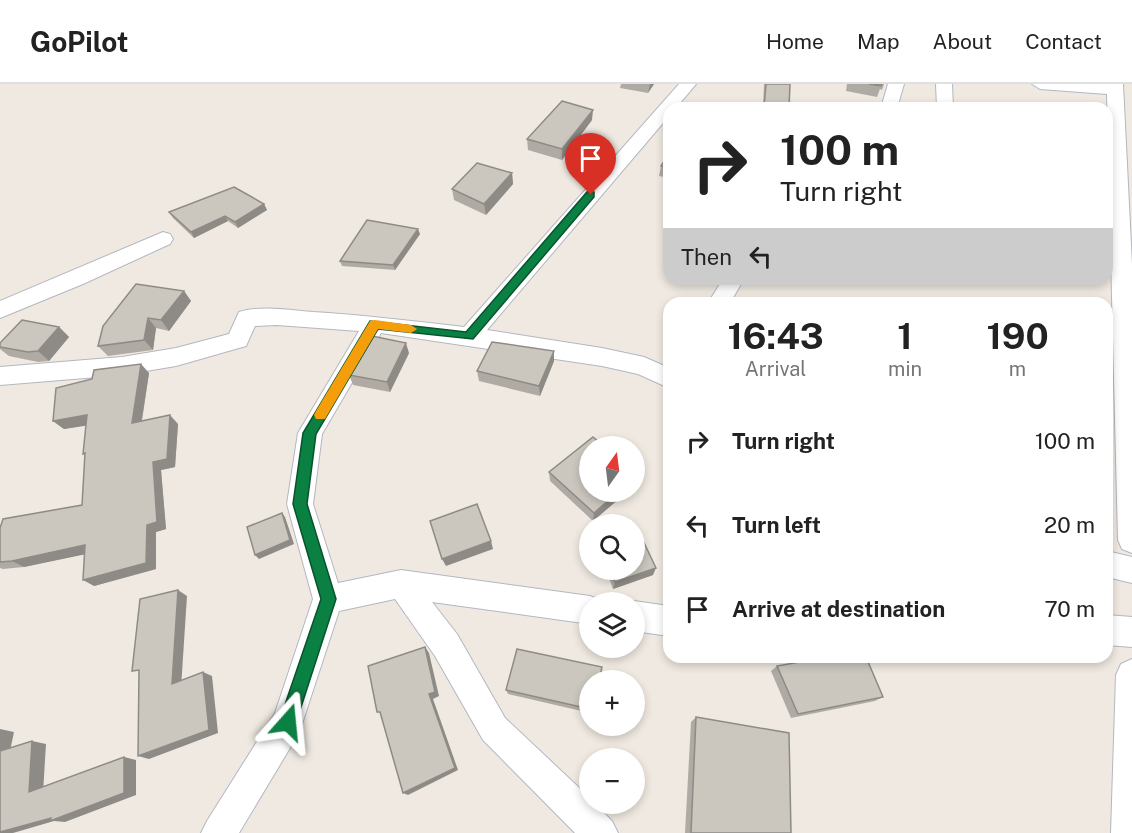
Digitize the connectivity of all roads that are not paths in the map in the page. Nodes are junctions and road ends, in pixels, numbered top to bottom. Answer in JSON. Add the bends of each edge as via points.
{"nodes":[{"id":1,"x":688,"y":84,"type":"edge"},
{"id":2,"x":896,"y":84,"type":"edge"},
{"id":3,"x":944,"y":84,"type":"edge"},
{"id":4,"x":1040,"y":84,"type":"edge"},
{"id":5,"x":1115,"y":87,"type":"edge"},
{"id":6,"x":672,"y":102,"type":"edge"},
{"id":7,"x":891,"y":102,"type":"edge"},
{"id":8,"x":945,"y":102,"type":"edge"},
{"id":9,"x":663,"y":113,"type":"edge"},
{"id":10,"x":1113,"y":145,"type":"edge"},
{"id":11,"x":1113,"y":224,"type":"edge"},
{"id":12,"x":163,"y":239,"type":"dead end"},
{"id":13,"x":1114,"y":274,"type":"edge"},
{"id":14,"x":0,"y":310,"type":"edge"},
{"id":15,"x":375,"y":324,"type":"junction"},
{"id":16,"x":469,"y":336,"type":"junction"},
{"id":17,"x":0,"y":376,"type":"edge"},
{"id":18,"x":663,"y":376,"type":"edge"},
{"id":19,"x":1132,"y":540,"type":"edge"},
{"id":20,"x":1113,"y":565,"type":"edge"},
{"id":21,"x":1132,"y":570,"type":"edge"},
{"id":22,"x":401,"y":584,"type":"junction"},
{"id":23,"x":328,"y":599,"type":"junction"},
{"id":24,"x":579,"y":608,"type":"edge"},
{"id":25,"x":645,"y":618,"type":"edge"},
{"id":26,"x":663,"y":620,"type":"edge"},
{"id":27,"x":1113,"y":630,"type":"edge"},
{"id":28,"x":1132,"y":632,"type":"edge"},
{"id":29,"x":1132,"y":675,"type":"edge"},
{"id":30,"x":219,"y":833,"type":"edge"},
{"id":31,"x":600,"y":833,"type":"edge"},
{"id":32,"x":1129,"y":833,"type":"edge"}],
"edges":[{"from":1,"to":6,"type":"street"},
{"from":2,"to":7,"type":"street"},
{"from":3,"to":8,"type":"street"},
{"from":4,"to":5,"type":"street"},
{"from":5,"to":10,"type":"street"},
{"from":9,"to":16,"type":"street"},
{"from":11,"to":13,"type":"street"},
{"from":12,"to":14,"type":"street"},
{"from":13,"to":19,"type":"street"},
{"from":15,"to":16,"type":"street"},
{"from":15,"to":17,"type":"street","via":[[247,318],[238,340],[176,357],[122,366]]},
{"from":15,"to":23,"type":"street","via":[[310,433],[300,504]]},
{"from":16,"to":18,"type":"street","via":[[644,366]]},
{"from":20,"to":21,"type":"street"},
{"from":22,"to":23,"type":"street"},
{"from":22,"to":24,"type":"street"},
{"from":22,"to":31,"type":"street","via":[[446,645],[494,729]]},
{"from":23,"to":30,"type":"street","via":[[288,722]]},
{"from":25,"to":26,"type":"street"},
{"from":27,"to":28,"type":"street"},
{"from":29,"to":32,"type":"street"}]}
